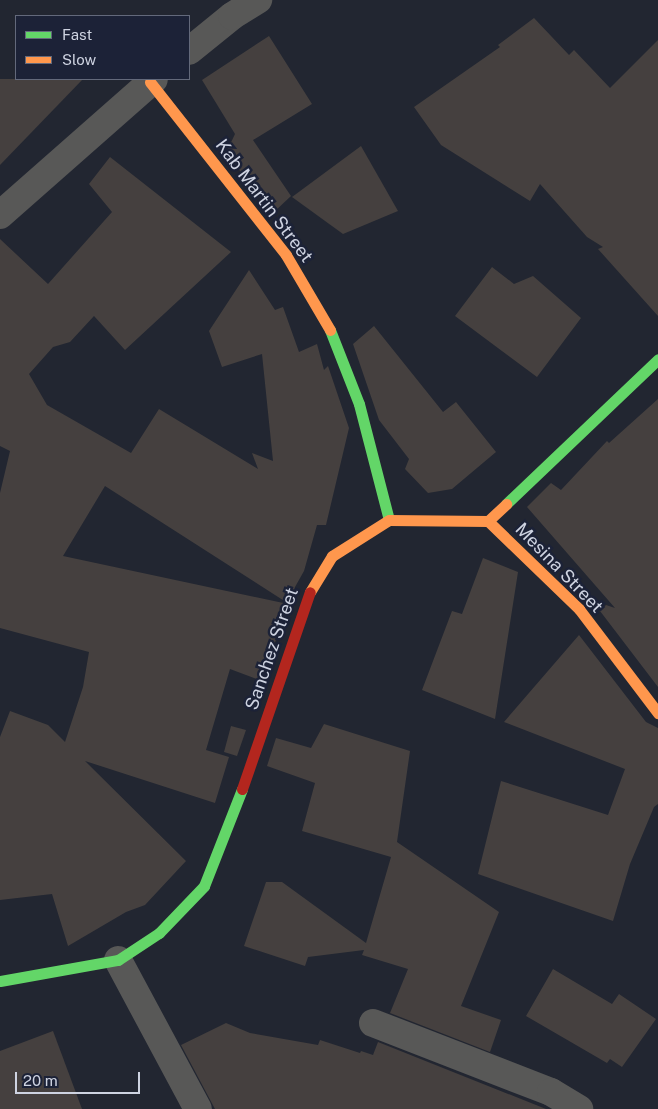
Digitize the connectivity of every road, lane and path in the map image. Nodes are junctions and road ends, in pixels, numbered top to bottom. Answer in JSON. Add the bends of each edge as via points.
{"nodes":[{"id":1,"x":258,"y":0,"type":"edge"},
{"id":2,"x":190,"y":50,"type":"edge"},
{"id":3,"x":152,"y":80,"type":"edge"},
{"id":4,"x":0,"y":215,"type":"edge"},
{"id":5,"x":658,"y":359,"type":"edge"},
{"id":6,"x":389,"y":520,"type":"junction"},
{"id":7,"x":488,"y":521,"type":"junction"},
{"id":8,"x":658,"y":713,"type":"edge"},
{"id":9,"x":118,"y":960,"type":"junction"},
{"id":10,"x":0,"y":981,"type":"edge"},
{"id":11,"x":373,"y":1023,"type":"dead end"},
{"id":12,"x":198,"y":1109,"type":"edge"},
{"id":13,"x":579,"y":1109,"type":"edge"}],
"edges":[{"from":1,"to":2,"type":"street","via":[[232,16]]},
{"from":3,"to":4,"type":"street"},
{"from":3,"to":6,"type":"street","name":"Kab Martin Street","via":[[286,255],[334,335],[359,404]]},
{"from":5,"to":7,"type":"street"},
{"from":6,"to":7,"type":"street"},
{"from":6,"to":9,"type":"street","name":"Sanchez Street","via":[[332,556],[308,595],[245,781],[204,886],[159,933]]},
{"from":7,"to":8,"type":"street","name":"Mesina Street","via":[[579,609]]},
{"from":9,"to":10,"type":"street","name":"Sanchez Street"},
{"from":9,"to":12,"type":"street"},
{"from":11,"to":13,"type":"street","via":[[550,1092]]}]}
